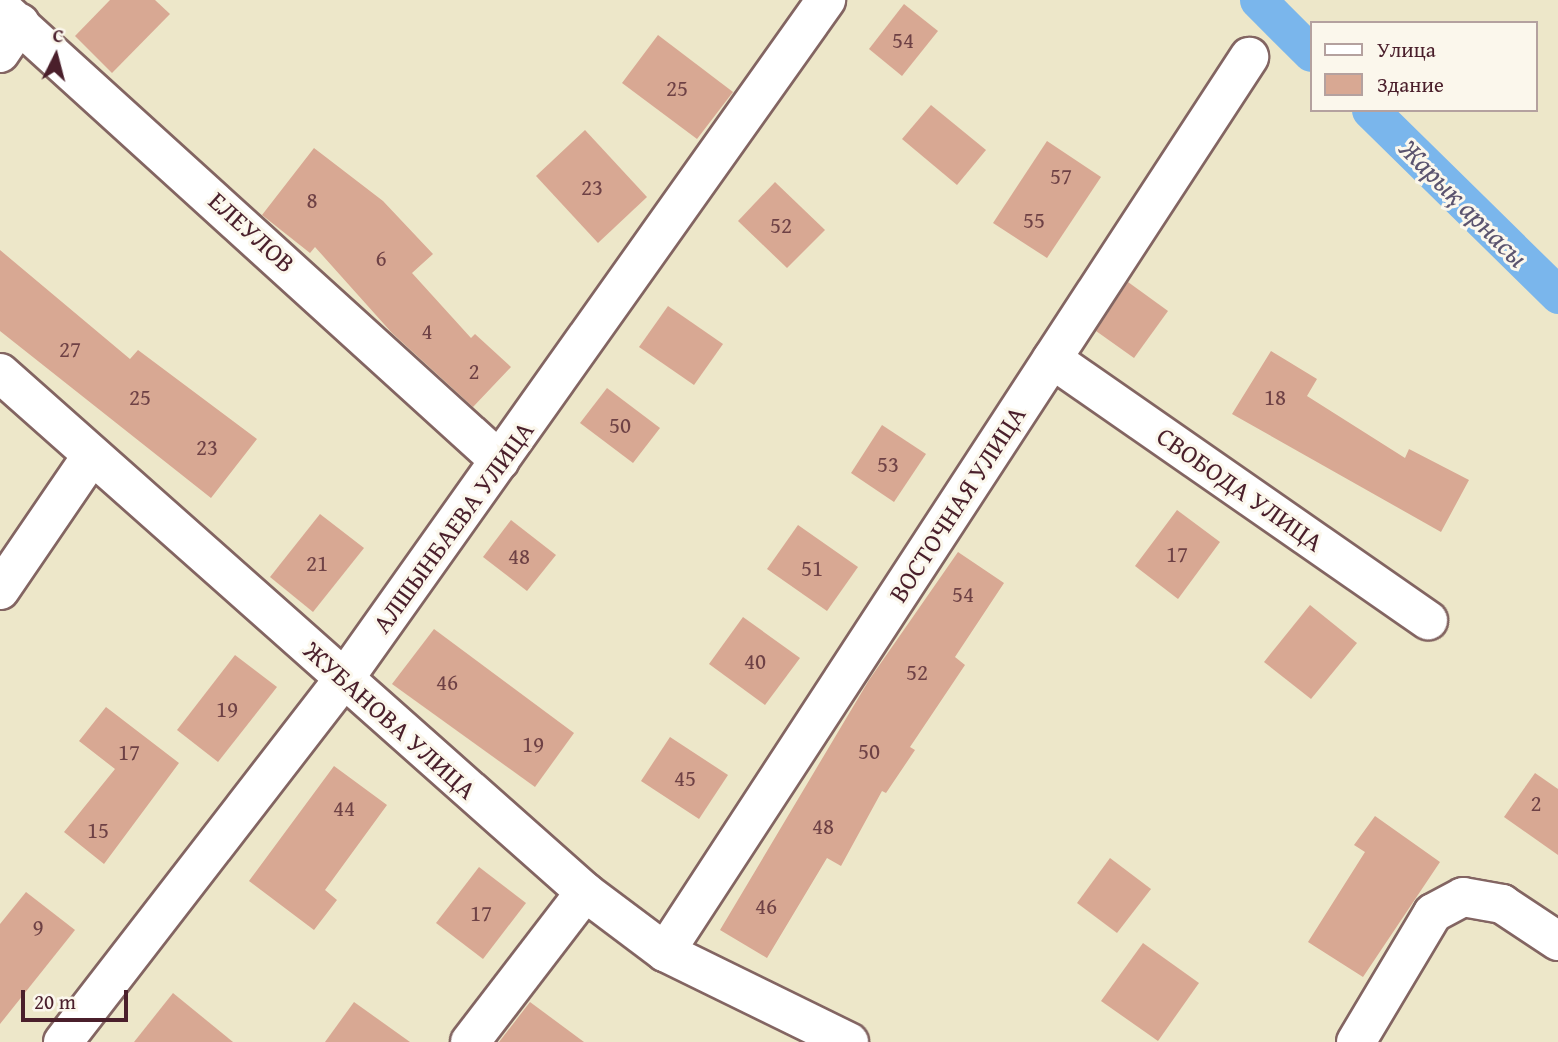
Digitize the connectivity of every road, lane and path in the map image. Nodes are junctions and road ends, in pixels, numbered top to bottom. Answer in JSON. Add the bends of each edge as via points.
{"nodes":[{"id":1,"x":826,"y":0,"type":"edge"},
{"id":2,"x":7,"y":28,"type":"edge"},
{"id":3,"x":1249,"y":57,"type":"dead end"},
{"id":4,"x":1052,"y":359,"type":"junction"},
{"id":5,"x":0,"y":373,"type":"edge"},
{"id":6,"x":92,"y":455,"type":"junction"},
{"id":7,"x":500,"y":461,"type":"junction"},
{"id":8,"x":0,"y":590,"type":"edge"},
{"id":9,"x":1428,"y":620,"type":"dead end"},
{"id":10,"x":344,"y":679,"type":"junction"},
{"id":11,"x":585,"y":892,"type":"junction"},
{"id":12,"x":1558,"y":942,"type":"edge"},
{"id":13,"x":665,"y":952,"type":"junction"},
{"id":14,"x":804,"y":1033,"type":"edge"},
{"id":15,"x":63,"y":1042,"type":"edge"},
{"id":16,"x":470,"y":1042,"type":"edge"},
{"id":17,"x":849,"y":1042,"type":"edge"},
{"id":18,"x":1356,"y":1042,"type":"edge"}],
"edges":[{"from":1,"to":7,"type":"street","name":"АЛШЫНБАЕВА УЛИЦА"},
{"from":2,"to":7,"type":"street","name":"ЕЛЕУЛОВ"},
{"from":3,"to":4,"type":"street","name":"ВОСТОЧНАЯ УЛИЦА"},
{"from":4,"to":9,"type":"street","name":"СВОБОДА УЛИЦА"},
{"from":4,"to":13,"type":"street","name":"ВОСТОЧНАЯ УЛИЦА"},
{"from":5,"to":6,"type":"street","name":"ЖУБАНОВА УЛИЦА"},
{"from":6,"to":8,"type":"street"},
{"from":6,"to":10,"type":"street","name":"ЖУБАНОВА УЛИЦА"},
{"from":7,"to":10,"type":"street","name":"АЛШЫНБАЕВА УЛИЦА"},
{"from":10,"to":11,"type":"street","name":"ЖУБАНОВА УЛИЦА"},
{"from":10,"to":15,"type":"street","name":"АЛШЫНБАЕВА УЛИЦА"},
{"from":11,"to":13,"type":"street","name":"ЖУБАНОВА УЛИЦА"},
{"from":11,"to":16,"type":"street"},
{"from":12,"to":18,"type":"street","via":[[1502,904],[1463,897],[1433,913]]},
{"from":13,"to":14,"type":"street","name":"ЖУБАНОВА УЛИЦА"},
{"from":14,"to":17,"type":"street","name":"ЖУБАНОВА УЛИЦА"}]}
